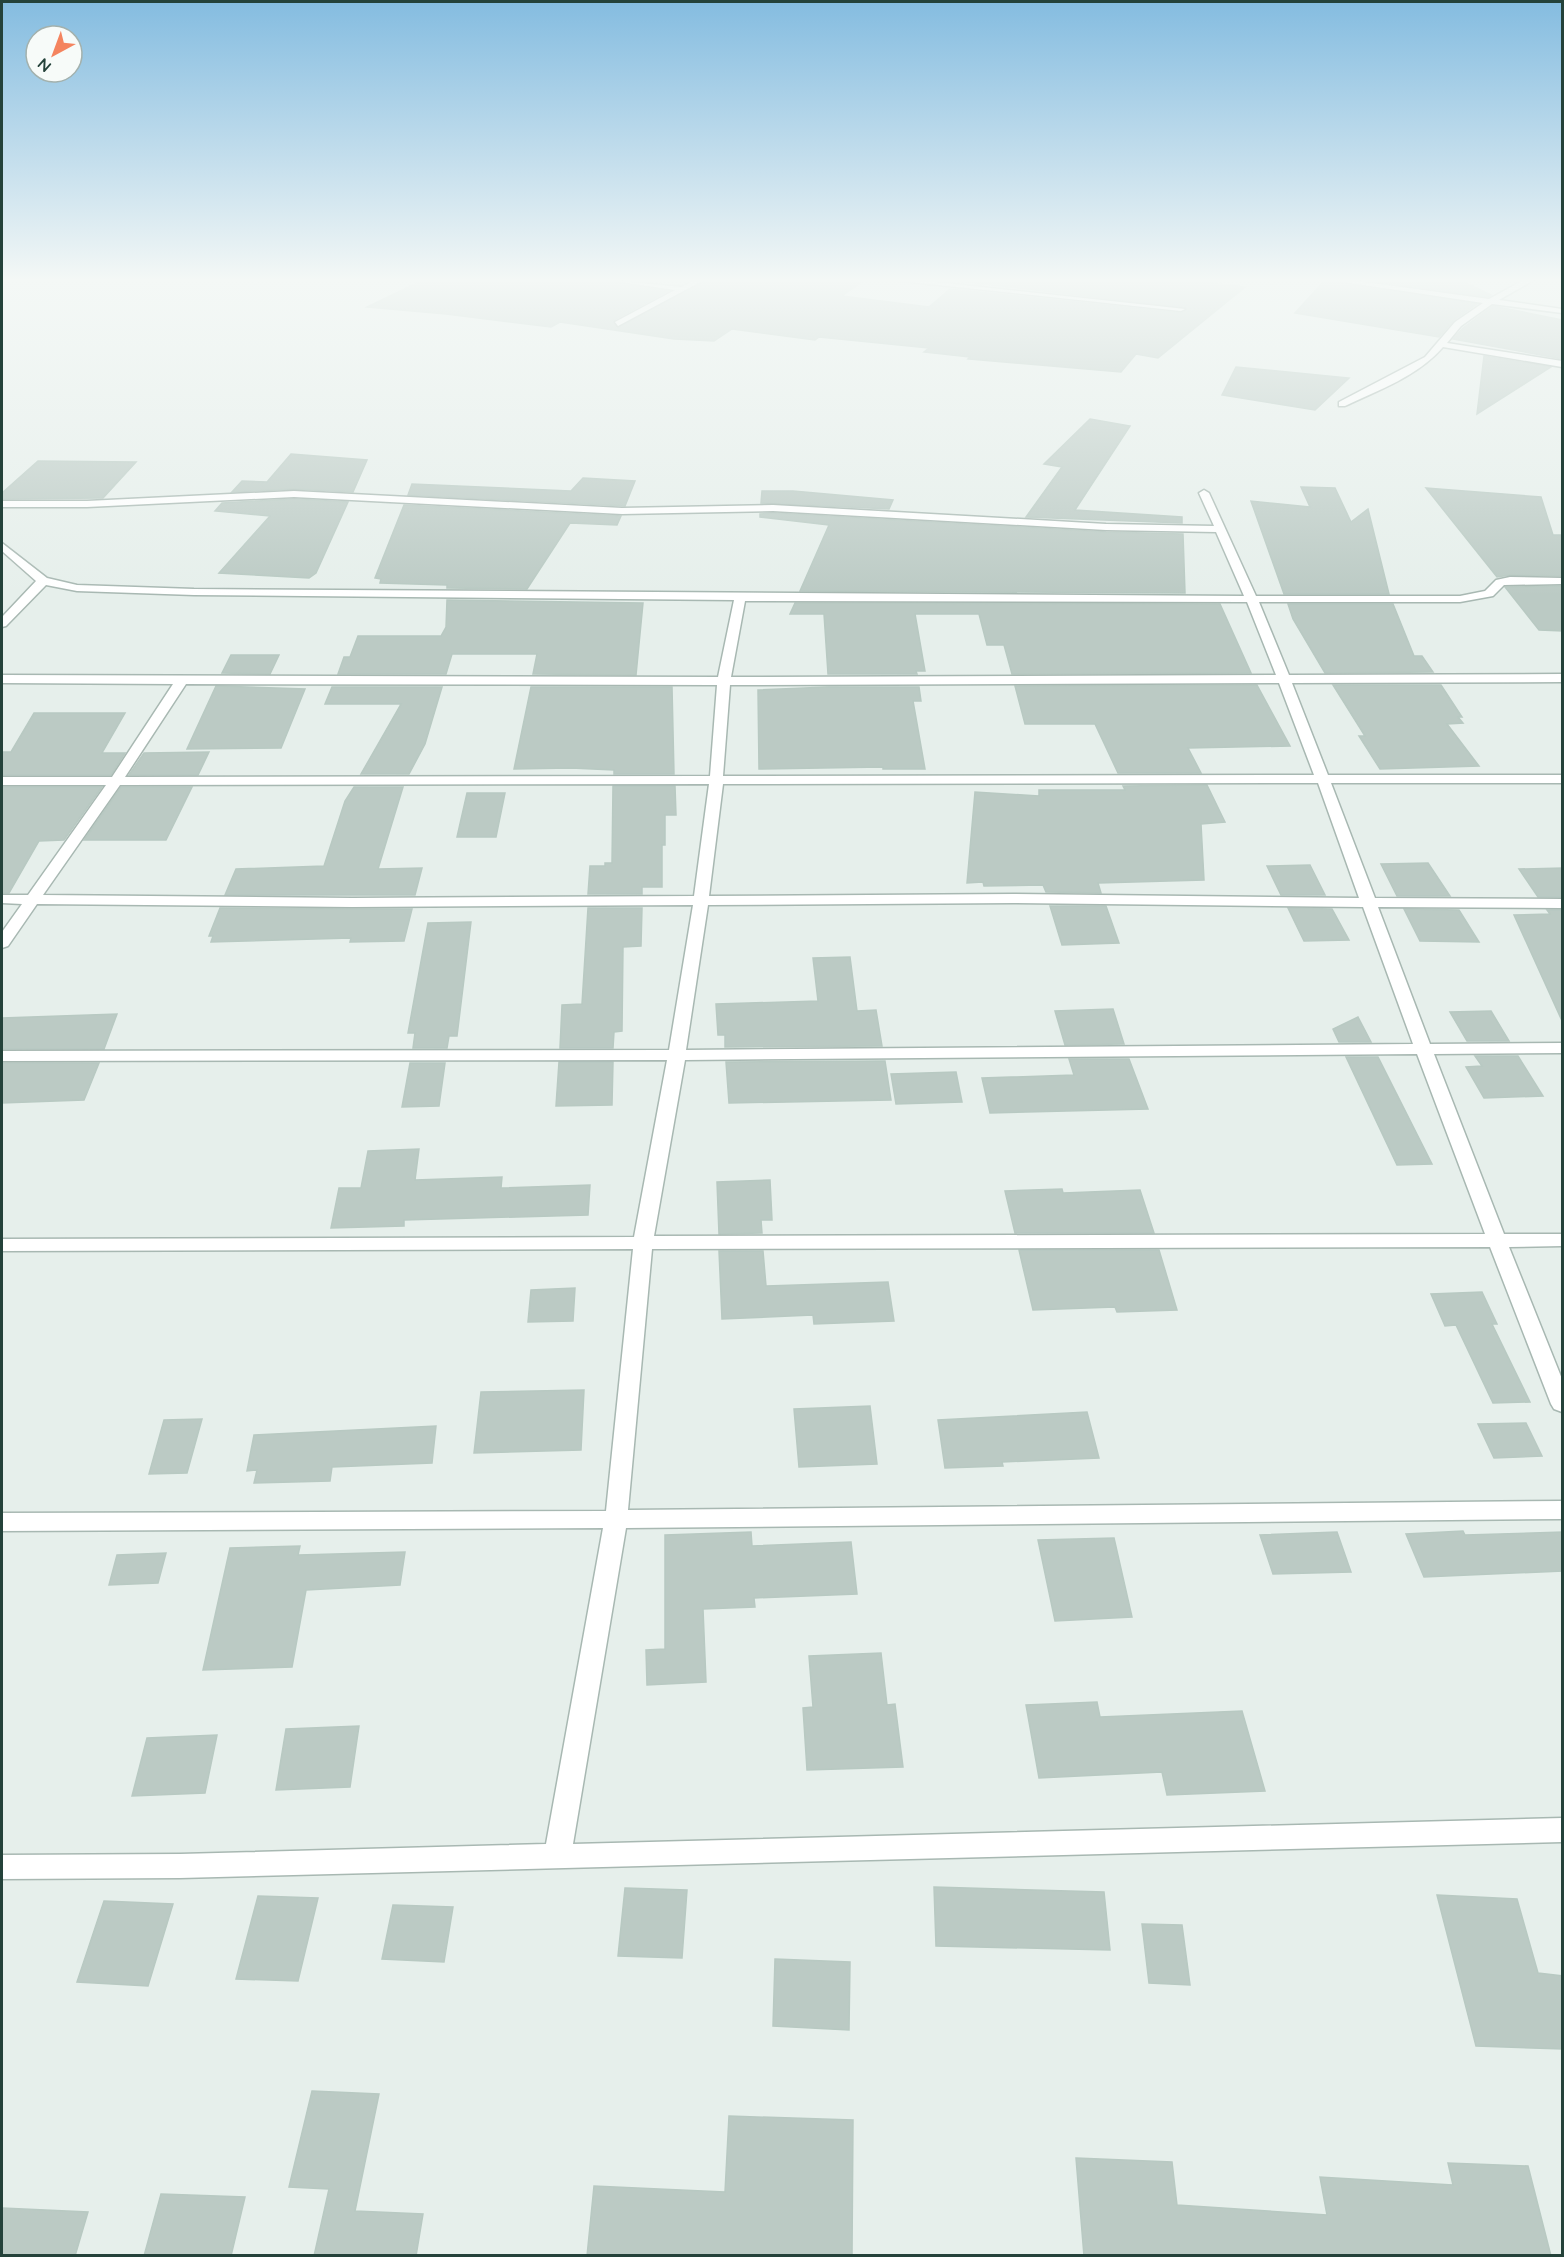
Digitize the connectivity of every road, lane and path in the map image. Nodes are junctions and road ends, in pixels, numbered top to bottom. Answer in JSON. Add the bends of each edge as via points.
{"nodes":[{"id":1,"x":1378,"y":385,"type":"edge"},
{"id":2,"x":1342,"y":404,"type":"dead end"},
{"id":3,"x":1204,"y":493,"type":"dead end"},
{"id":4,"x":2,"y":504,"type":"edge"},
{"id":5,"x":1221,"y":529,"type":"junction"},
{"id":6,"x":2,"y":546,"type":"edge"},
{"id":7,"x":43,"y":581,"type":"junction"},
{"id":8,"x":1563,"y":581,"type":"edge"},
{"id":9,"x":740,"y":597,"type":"junction"},
{"id":10,"x":1252,"y":598,"type":"junction"},
{"id":11,"x":2,"y":623,"type":"edge"},
{"id":12,"x":1563,"y":678,"type":"edge"},
{"id":13,"x":2,"y":679,"type":"edge"},
{"id":14,"x":182,"y":680,"type":"junction"},
{"id":15,"x":1286,"y":680,"type":"junction"},
{"id":16,"x":724,"y":681,"type":"junction"},
{"id":17,"x":1324,"y":778,"type":"junction"},
{"id":18,"x":1563,"y":779,"type":"edge"},
{"id":19,"x":2,"y":781,"type":"edge"},
{"id":20,"x":115,"y":782,"type":"junction"},
{"id":21,"x":716,"y":782,"type":"junction"},
{"id":22,"x":2,"y":899,"type":"edge"},
{"id":23,"x":31,"y":899,"type":"junction"},
{"id":24,"x":701,"y":901,"type":"junction"},
{"id":25,"x":1563,"y":903,"type":"edge"},
{"id":26,"x":1370,"y":904,"type":"junction"},
{"id":27,"x":2,"y":943,"type":"edge"},
{"id":28,"x":1563,"y":1048,"type":"edge"},
{"id":29,"x":1424,"y":1049,"type":"junction"},
{"id":30,"x":677,"y":1055,"type":"junction"},
{"id":31,"x":2,"y":1056,"type":"edge"},
{"id":32,"x":1497,"y":1239,"type":"junction"},
{"id":33,"x":1563,"y":1239,"type":"edge"},
{"id":34,"x":643,"y":1242,"type":"junction"},
{"id":35,"x":2,"y":1245,"type":"edge"},
{"id":36,"x":1563,"y":1404,"type":"edge"},
{"id":37,"x":1563,"y":1510,"type":"edge"},
{"id":38,"x":616,"y":1520,"type":"junction"},
{"id":39,"x":2,"y":1522,"type":"edge"},
{"id":40,"x":1563,"y":1830,"type":"edge"},
{"id":41,"x":557,"y":1857,"type":"junction"},
{"id":42,"x":2,"y":1868,"type":"edge"}],
"edges":[{"from":1,"to":2,"type":"street"},
{"from":3,"to":5,"type":"street"},
{"from":4,"to":5,"type":"street","via":[[294,494],[622,511],[773,508],[1106,527]]},
{"from":5,"to":10,"type":"street"},
{"from":6,"to":7,"type":"street"},
{"from":7,"to":9,"type":"street","via":[[77,588],[194,592]]},
{"from":7,"to":11,"type":"street"},
{"from":8,"to":10,"type":"street","via":[[1510,580],[1500,582],[1489,594],[1460,598]]},
{"from":9,"to":10,"type":"street"},
{"from":9,"to":16,"type":"street"},
{"from":10,"to":15,"type":"street"},
{"from":12,"to":15,"type":"street"},
{"from":13,"to":14,"type":"street"},
{"from":14,"to":16,"type":"street"},
{"from":14,"to":20,"type":"street"},
{"from":15,"to":16,"type":"street"},
{"from":15,"to":17,"type":"street"},
{"from":16,"to":21,"type":"street"},
{"from":17,"to":18,"type":"street"},
{"from":17,"to":21,"type":"street"},
{"from":17,"to":26,"type":"street"},
{"from":19,"to":20,"type":"street"},
{"from":20,"to":21,"type":"street"},
{"from":20,"to":23,"type":"street"},
{"from":21,"to":24,"type":"street"},
{"from":22,"to":23,"type":"street"},
{"from":23,"to":24,"type":"street","via":[[211,903]]},
{"from":23,"to":27,"type":"street"},
{"from":24,"to":26,"type":"street","via":[[939,898]]},
{"from":24,"to":30,"type":"street"},
{"from":25,"to":26,"type":"street"},
{"from":26,"to":29,"type":"street"},
{"from":28,"to":29,"type":"street"},
{"from":29,"to":30,"type":"street"},
{"from":29,"to":32,"type":"street"},
{"from":30,"to":31,"type":"street"},
{"from":30,"to":34,"type":"street"},
{"from":32,"to":33,"type":"street"},
{"from":32,"to":34,"type":"street"},
{"from":32,"to":36,"type":"street"},
{"from":34,"to":35,"type":"street"},
{"from":34,"to":38,"type":"street"},
{"from":37,"to":38,"type":"street"},
{"from":38,"to":39,"type":"street"},
{"from":38,"to":41,"type":"street"},
{"from":40,"to":41,"type":"street"},
{"from":41,"to":42,"type":"street"}]}
